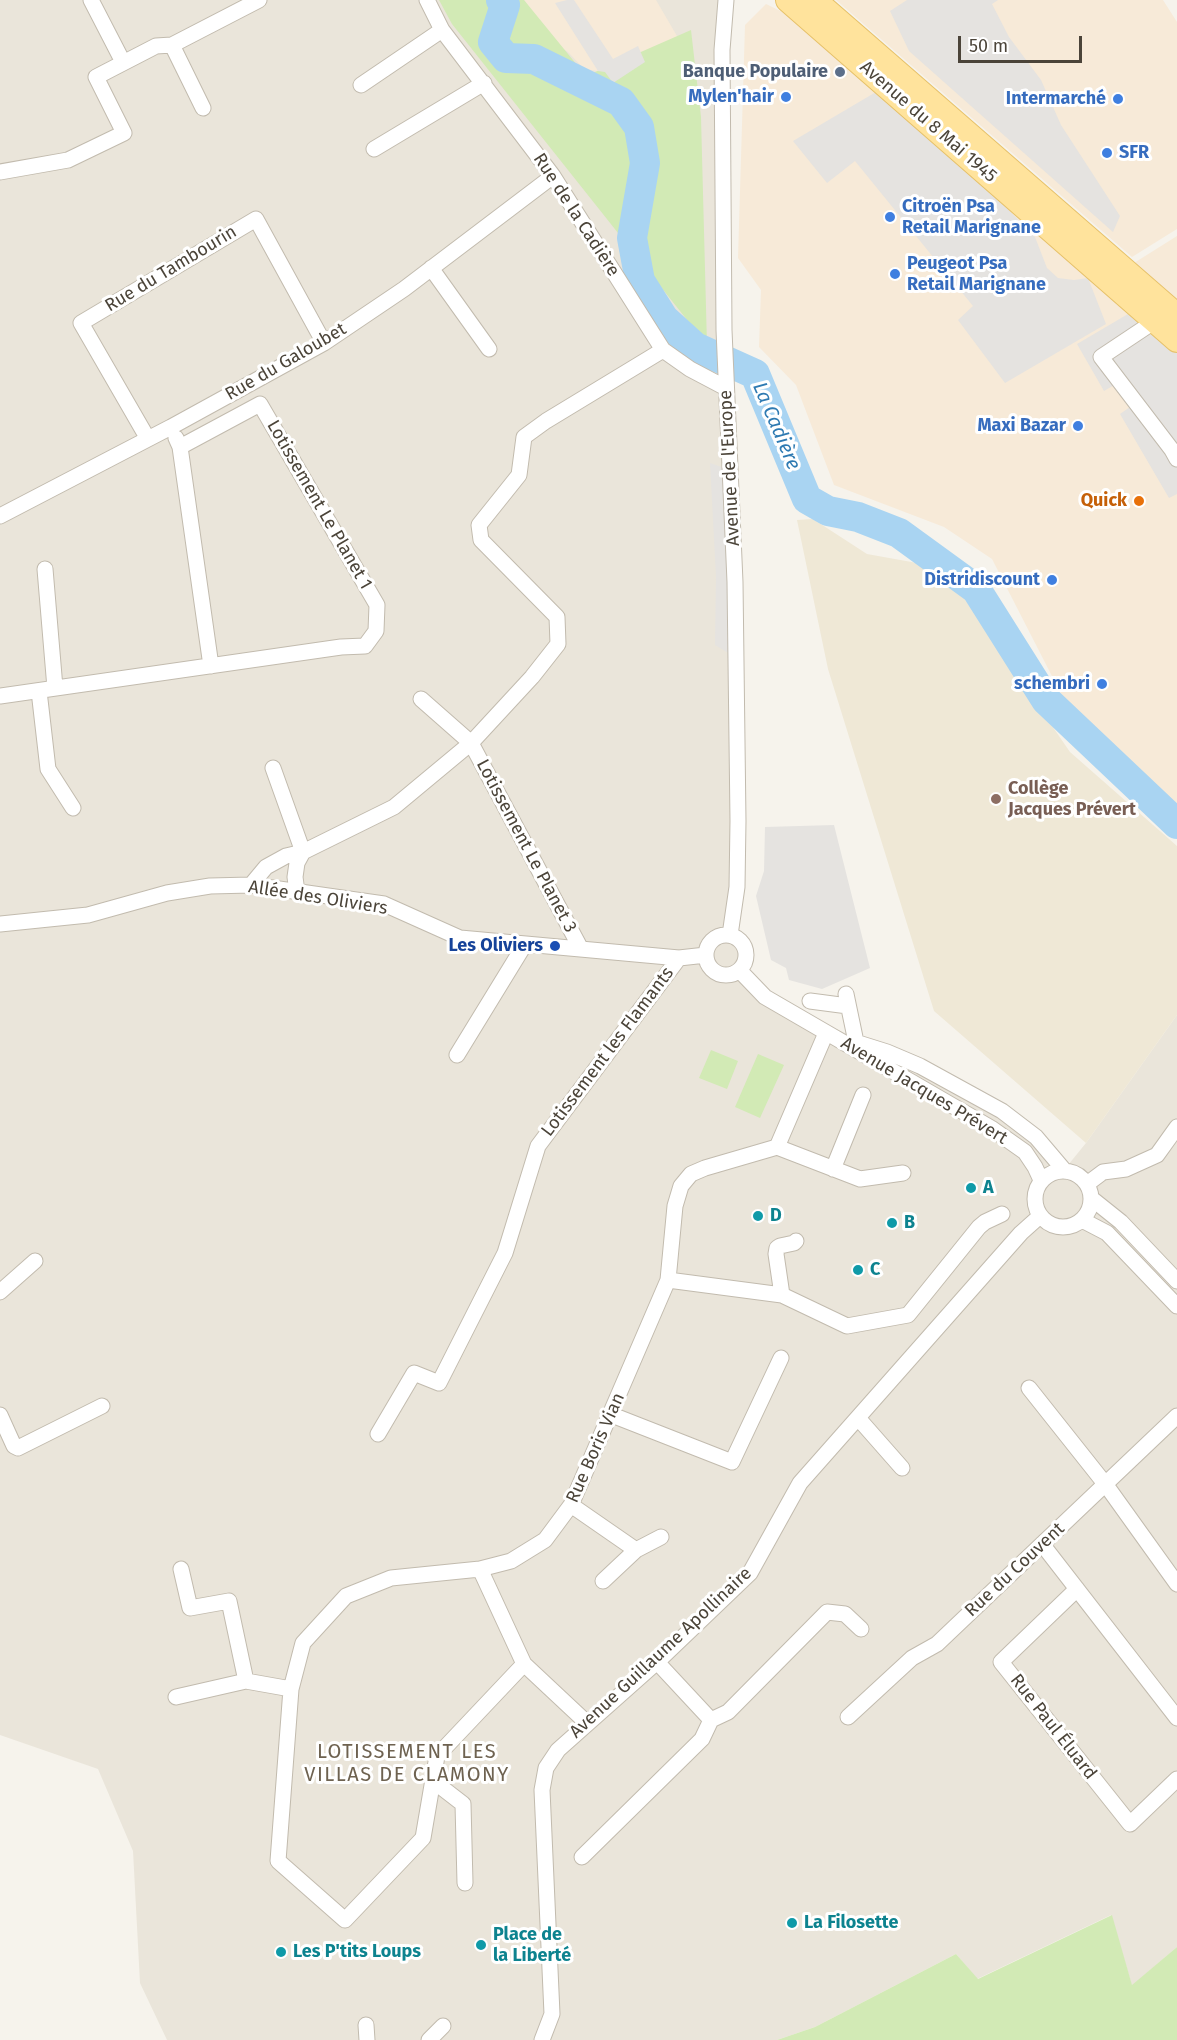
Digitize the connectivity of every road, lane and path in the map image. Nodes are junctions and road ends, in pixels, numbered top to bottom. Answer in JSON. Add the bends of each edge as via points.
{"nodes":[{"id":1,"x":91,"y":0,"type":"edge"},
{"id":2,"x":259,"y":0,"type":"edge"},
{"id":3,"x":427,"y":0,"type":"edge"},
{"id":4,"x":726,"y":0,"type":"edge"},
{"id":5,"x":788,"y":0,"type":"edge"},
{"id":6,"x":814,"y":0,"type":"edge"},
{"id":7,"x":442,"y":30,"type":"junction"},
{"id":8,"x":172,"y":45,"type":"junction"},
{"id":9,"x":123,"y":62,"type":"junction"},
{"id":10,"x":484,"y":83,"type":"junction"},
{"id":11,"x":361,"y":85,"type":"dead end"},
{"id":12,"x":203,"y":108,"type":"dead end"},
{"id":13,"x":374,"y":149,"type":"dead end"},
{"id":14,"x":0,"y":172,"type":"edge"},
{"id":15,"x":553,"y":176,"type":"junction"},
{"id":16,"x":430,"y":268,"type":"junction"},
{"id":17,"x":1166,"y":319,"type":"edge"},
{"id":18,"x":1177,"y":340,"type":"edge"},
{"id":19,"x":324,"y":343,"type":"junction"},
{"id":20,"x":489,"y":349,"type":"dead end"},
{"id":21,"x":663,"y":350,"type":"junction"},
{"id":22,"x":726,"y":383,"type":"junction"},
{"id":23,"x":171,"y":427,"type":"junction"},
{"id":24,"x":148,"y":440,"type":"junction"},
{"id":25,"x":180,"y":447,"type":"junction"},
{"id":26,"x":1175,"y":452,"type":"edge"},
{"id":27,"x":0,"y":516,"type":"edge"},
{"id":28,"x":45,"y":569,"type":"dead end"},
{"id":29,"x":211,"y":666,"type":"junction"},
{"id":30,"x":55,"y":688,"type":"junction"},
{"id":31,"x":39,"y":691,"type":"junction"},
{"id":32,"x":0,"y":696,"type":"edge"},
{"id":33,"x":421,"y":699,"type":"dead end"},
{"id":34,"x":471,"y":743,"type":"junction"},
{"id":35,"x":273,"y":768,"type":"dead end"},
{"id":36,"x":73,"y":808,"type":"dead end"},
{"id":37,"x":303,"y":852,"type":"junction"},
{"id":38,"x":251,"y":885,"type":"junction"},
{"id":39,"x":297,"y":892,"type":"junction"},
{"id":40,"x":0,"y":924,"type":"edge"},
{"id":41,"x":730,"y":935,"type":"junction"},
{"id":42,"x":525,"y":944,"type":"junction"},
{"id":43,"x":581,"y":949,"type":"junction"},
{"id":44,"x":706,"y":955,"type":"junction"},
{"id":45,"x":678,"y":958,"type":"junction"},
{"id":46,"x":740,"y":970,"type":"junction"},
{"id":47,"x":803,"y":1019,"type":"junction"},
{"id":48,"x":826,"y":1033,"type":"junction"},
{"id":49,"x":856,"y":1042,"type":"junction"},
{"id":50,"x":457,"y":1055,"type":"dead end"},
{"id":51,"x":863,"y":1095,"type":"dead end"},
{"id":52,"x":1177,"y":1127,"type":"edge"},
{"id":53,"x":777,"y":1147,"type":"junction"},
{"id":54,"x":833,"y":1169,"type":"junction"},
{"id":55,"x":1064,"y":1170,"type":"junction"},
{"id":56,"x":903,"y":1173,"type":"dead end"},
{"id":57,"x":1041,"y":1180,"type":"junction"},
{"id":58,"x":1089,"y":1191,"type":"junction"},
{"id":59,"x":1002,"y":1214,"type":"dead end"},
{"id":60,"x":1040,"y":1216,"type":"junction"},
{"id":61,"x":1082,"y":1220,"type":"junction"},
{"id":62,"x":796,"y":1240,"type":"dead end"},
{"id":63,"x":35,"y":1261,"type":"dead end"},
{"id":64,"x":668,"y":1280,"type":"junction"},
{"id":65,"x":1177,"y":1281,"type":"edge"},
{"id":66,"x":0,"y":1292,"type":"edge"},
{"id":67,"x":782,"y":1295,"type":"junction"},
{"id":68,"x":1177,"y":1306,"type":"edge"},
{"id":69,"x":781,"y":1358,"type":"dead end"},
{"id":70,"x":1029,"y":1388,"type":"dead end"},
{"id":71,"x":102,"y":1406,"type":"dead end"},
{"id":72,"x":0,"y":1415,"type":"edge"},
{"id":73,"x":612,"y":1415,"type":"junction"},
{"id":74,"x":1177,"y":1416,"type":"edge"},
{"id":75,"x":858,"y":1419,"type":"junction"},
{"id":76,"x":378,"y":1434,"type":"dead end"},
{"id":77,"x":902,"y":1468,"type":"dead end"},
{"id":78,"x":1106,"y":1485,"type":"junction"},
{"id":79,"x":571,"y":1505,"type":"junction"},
{"id":80,"x":661,"y":1537,"type":"dead end"},
{"id":81,"x":1042,"y":1544,"type":"junction"},
{"id":82,"x":636,"y":1550,"type":"junction"},
{"id":83,"x":181,"y":1569,"type":"dead end"},
{"id":84,"x":480,"y":1569,"type":"junction"},
{"id":85,"x":603,"y":1581,"type":"dead end"},
{"id":86,"x":1177,"y":1584,"type":"edge"},
{"id":87,"x":1077,"y":1589,"type":"junction"},
{"id":88,"x":861,"y":1629,"type":"dead end"},
{"id":89,"x":657,"y":1662,"type":"junction"},
{"id":90,"x":524,"y":1664,"type":"junction"},
{"id":91,"x":246,"y":1681,"type":"junction"},
{"id":92,"x":291,"y":1689,"type":"junction"},
{"id":93,"x":176,"y":1697,"type":"dead end"},
{"id":94,"x":848,"y":1717,"type":"dead end"},
{"id":95,"x":1177,"y":1718,"type":"edge"},
{"id":96,"x":711,"y":1720,"type":"junction"},
{"id":97,"x":587,"y":1723,"type":"junction"},
{"id":98,"x":1177,"y":1779,"type":"edge"},
{"id":99,"x":432,"y":1780,"type":"junction"},
{"id":100,"x":582,"y":1857,"type":"dead end"},
{"id":101,"x":465,"y":1882,"type":"dead end"},
{"id":102,"x":443,"y":2026,"type":"dead end"},
{"id":103,"x":429,"y":2040,"type":"edge"},
{"id":104,"x":542,"y":2040,"type":"edge"}],
"edges":[{"from":1,"to":9,"type":"street"},
{"from":2,"to":8,"type":"street"},
{"from":3,"to":7,"type":"street","name":"Rue de la Cadière"},
{"from":4,"to":22,"type":"street","name":"Avenue de l'Europe","via":[[722,50]]},
{"from":5,"to":17,"type":"main road","name":"Avenue du 8 Mai 1945"},
{"from":6,"to":17,"type":"main road","name":"Avenue du 8 Mai 1945"},
{"from":7,"to":10,"type":"street","name":"Rue de la Cadière"},
{"from":7,"to":11,"type":"street"},
{"from":8,"to":9,"type":"street","via":[[156,46]]},
{"from":8,"to":12,"type":"street"},
{"from":9,"to":14,"type":"street","via":[[96,77],[124,134],[68,160]]},
{"from":10,"to":13,"type":"street"},
{"from":10,"to":15,"type":"street","name":"Rue de la Cadière"},
{"from":15,"to":16,"type":"street","name":"Rue du Galoubet"},
{"from":15,"to":21,"type":"street","name":"Rue de la Cadière"},
{"from":16,"to":19,"type":"street","name":"Rue du Galoubet"},
{"from":16,"to":20,"type":"street"},
{"from":17,"to":18,"type":"main road","name":"Avenue du 8 Mai 1945"},
{"from":17,"to":26,"type":"street","via":[[1101,357]]},
{"from":19,"to":23,"type":"street","name":"Rue du Galoubet"},
{"from":19,"to":24,"type":"street","name":"Rue du Tambourin","via":[[256,219],[81,323]]},
{"from":21,"to":22,"type":"street","name":"Rue de la Cadière","via":[[690,369]]},
{"from":21,"to":34,"type":"street","via":[[524,437],[519,475],[479,525],[481,540],[557,617],[558,644]]},
{"from":22,"to":41,"type":"street","name":"Avenue de l'Europe","via":[[735,582],[738,821],[737,888]]},
{"from":23,"to":24,"type":"street","name":"Rue du Galoubet"},
{"from":23,"to":25,"type":"street"},
{"from":24,"to":27,"type":"street","name":"Rue du Galoubet"},
{"from":25,"to":29,"type":"street"},
{"from":25,"to":29,"type":"street","name":"Lotissement Le Planet 1","via":[[260,404],[377,604],[376,632],[365,645]]},
{"from":28,"to":30,"type":"street"},
{"from":29,"to":30,"type":"street","name":"Lotissement Le Planet 1"},
{"from":30,"to":31,"type":"street","name":"Lotissement Le Planet 1"},
{"from":31,"to":32,"type":"street","name":"Lotissement Le Planet 1"},
{"from":31,"to":36,"type":"street","via":[[48,769]]},
{"from":33,"to":34,"type":"street","name":"Lotissement Le Planet 3"},
{"from":34,"to":37,"type":"street","name":"Lotissement Le Planet 3","via":[[394,807]]},
{"from":34,"to":43,"type":"street","name":"Lotissement Le Planet 3"},
{"from":35,"to":37,"type":"street"},
{"from":37,"to":38,"type":"street","name":"Lotissement Le Planet 3","via":[[266,867]]},
{"from":37,"to":39,"type":"street","via":[[295,877]]},
{"from":38,"to":39,"type":"street","name":"Allée des Oliviers"},
{"from":38,"to":40,"type":"street","name":"Allée des Oliviers","via":[[167,892],[88,915]]},
{"from":39,"to":42,"type":"street","name":"Allée des Oliviers","via":[[384,904],[460,938]]},
{"from":41,"to":44,"type":"street","via":[[713,940]]},
{"from":41,"to":46,"type":"street","via":[[745,947],[746,960]]},
{"from":42,"to":43,"type":"street","name":"Allée des Oliviers"},
{"from":42,"to":50,"type":"street"},
{"from":43,"to":45,"type":"street","name":"Allée des Oliviers"},
{"from":44,"to":45,"type":"street","name":"Allée des Oliviers"},
{"from":44,"to":46,"type":"street","via":[[710,968],[721,975]]},
{"from":45,"to":76,"type":"street","name":"Lotissement les Flamants","via":[[538,1146],[505,1253],[440,1383],[414,1373]]},
{"from":46,"to":47,"type":"street","name":"Avenue Jacques Prévert","via":[[765,997]]},
{"from":47,"to":48,"type":"street","name":"Avenue Jacques Prévert"},
{"from":47,"to":49,"type":"street","via":[[809,997],[847,1000]]},
{"from":48,"to":49,"type":"street","name":"Avenue Jacques Prévert"},
{"from":48,"to":53,"type":"street"},
{"from":48,"to":57,"type":"street","name":"Avenue Jacques Prévert","via":[[991,1128],[1024,1152]]},
{"from":49,"to":55,"type":"street","name":"Avenue Jacques Prévert","via":[[920,1066],[1002,1111],[1036,1137]]},
{"from":51,"to":54,"type":"street"},
{"from":52,"to":58,"type":"street","via":[[1157,1155],[1126,1169],[1103,1172]]},
{"from":53,"to":54,"type":"street"},
{"from":53,"to":64,"type":"street","name":"Rue Boris Vian","via":[[705,1168],[691,1174],[681,1186],[675,1206]]},
{"from":54,"to":56,"type":"street","via":[[860,1179]]},
{"from":55,"to":57,"type":"street"},
{"from":55,"to":58,"type":"street","via":[[1081,1176]]},
{"from":57,"to":60,"type":"street","via":[[1034,1198]]},
{"from":58,"to":61,"type":"street","via":[[1088,1213]]},
{"from":58,"to":65,"type":"street"},
{"from":59,"to":67,"type":"street","via":[[979,1227],[908,1315],[847,1326]]},
{"from":60,"to":61,"type":"street","via":[[1055,1227],[1065,1228]]},
{"from":60,"to":75,"type":"street","name":"Avenue Guillaume Apollinaire","via":[[998,1258]]},
{"from":61,"to":68,"type":"street","via":[[1107,1233]]},
{"from":62,"to":67,"type":"street","via":[[777,1248]]},
{"from":63,"to":66,"type":"street"},
{"from":64,"to":67,"type":"street"},
{"from":64,"to":73,"type":"street","name":"Rue Boris Vian"},
{"from":69,"to":73,"type":"street","via":[[732,1462]]},
{"from":70,"to":78,"type":"street"},
{"from":71,"to":72,"type":"street","via":[[18,1448]]},
{"from":73,"to":79,"type":"street","name":"Rue Boris Vian"},
{"from":74,"to":78,"type":"street","name":"Rue du Couvent"},
{"from":75,"to":77,"type":"street"},
{"from":75,"to":89,"type":"street","name":"Avenue Guillaume Apollinaire","via":[[800,1483],[750,1573]]},
{"from":78,"to":81,"type":"street","name":"Rue du Couvent"},
{"from":78,"to":86,"type":"street"},
{"from":79,"to":82,"type":"street"},
{"from":79,"to":84,"type":"street","name":"Rue Boris Vian","via":[[545,1540],[510,1561]]},
{"from":80,"to":82,"type":"street"},
{"from":81,"to":87,"type":"street"},
{"from":81,"to":94,"type":"street","name":"Rue du Couvent","via":[[937,1644],[912,1658]]},
{"from":82,"to":85,"type":"street"},
{"from":83,"to":91,"type":"street","via":[[190,1608],[229,1601]]},
{"from":84,"to":90,"type":"street"},
{"from":84,"to":92,"type":"street","name":"Rue Boris Vian","via":[[391,1578],[346,1596],[303,1643]]},
{"from":87,"to":95,"type":"street"},
{"from":87,"to":98,"type":"street","name":"Rue Paul Éluard","via":[[1001,1662],[1130,1824]]},
{"from":88,"to":96,"type":"street","via":[[845,1614],[827,1612],[728,1712]]},
{"from":89,"to":96,"type":"street"},
{"from":89,"to":97,"type":"street","name":"Avenue Guillaume Apollinaire"},
{"from":90,"to":97,"type":"street"},
{"from":90,"to":99,"type":"street","via":[[437,1756]]},
{"from":91,"to":92,"type":"street"},
{"from":91,"to":93,"type":"street"},
{"from":92,"to":99,"type":"street","name":"Rue Boris Vian","via":[[278,1861],[345,1920],[423,1838]]},
{"from":96,"to":100,"type":"street","via":[[702,1739]]},
{"from":97,"to":104,"type":"street","name":"Avenue Guillaume Apollinaire","via":[[558,1750],[546,1768],[542,1790],[552,2014]]},
{"from":99,"to":101,"type":"street","via":[[464,1804]]},
{"from":102,"to":103,"type":"street"}]}
